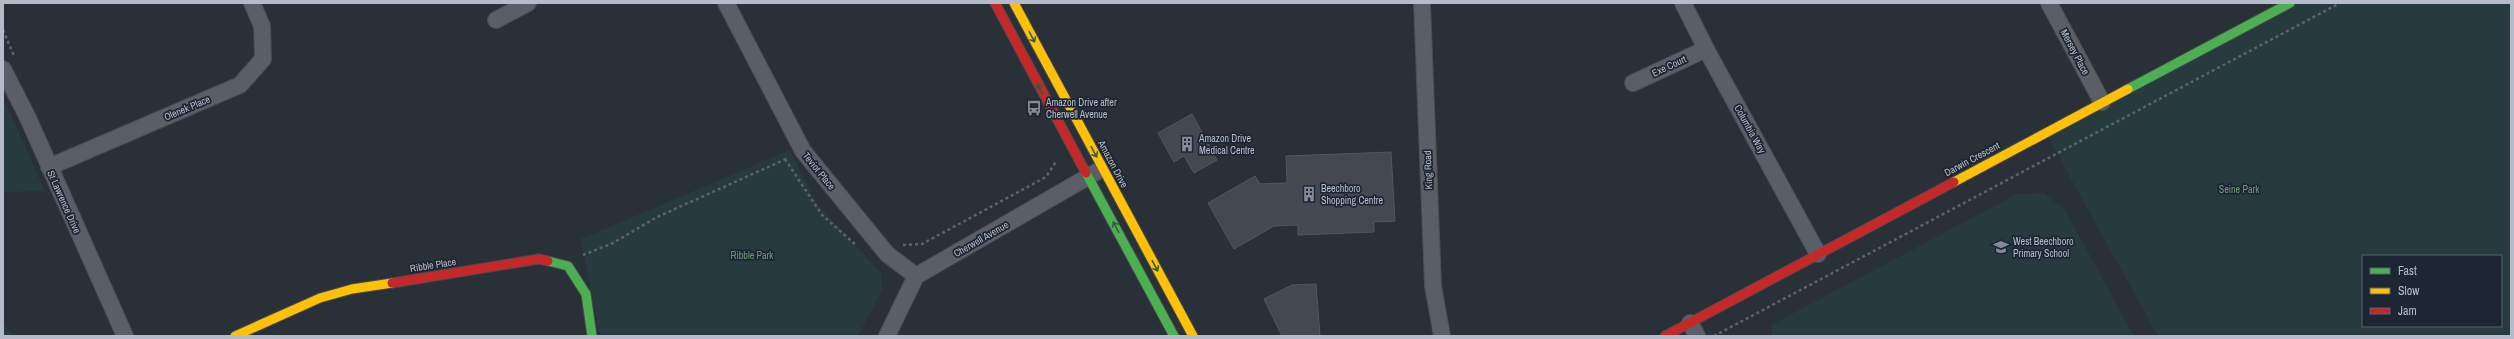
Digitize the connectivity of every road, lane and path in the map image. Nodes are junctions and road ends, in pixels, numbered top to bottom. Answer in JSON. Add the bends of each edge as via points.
{"nodes":[{"id":1,"x":252,"y":3,"type":"edge"},
{"id":2,"x":528,"y":3,"type":"edge"},
{"id":3,"x":726,"y":3,"type":"edge"},
{"id":4,"x":995,"y":3,"type":"edge"},
{"id":5,"x":1014,"y":3,"type":"edge"},
{"id":6,"x":1422,"y":3,"type":"edge"},
{"id":7,"x":1683,"y":3,"type":"edge"},
{"id":8,"x":2049,"y":3,"type":"edge"},
{"id":9,"x":2290,"y":3,"type":"edge"},
{"id":10,"x":2340,"y":3,"type":"edge"},
{"id":11,"x":496,"y":20,"type":"dead end"},
{"id":12,"x":1706,"y":49,"type":"junction"},
{"id":13,"x":3,"y":69,"type":"edge"},
{"id":14,"x":1633,"y":83,"type":"dead end"},
{"id":15,"x":2102,"y":102,"type":"junction"},
{"id":16,"x":803,"y":151,"type":"junction"},
{"id":17,"x":1074,"y":152,"type":"junction"},
{"id":18,"x":785,"y":160,"type":"junction"},
{"id":19,"x":49,"y":168,"type":"junction"},
{"id":20,"x":1096,"y":172,"type":"junction"},
{"id":21,"x":857,"y":246,"type":"dead end"},
{"id":22,"x":887,"y":254,"type":"junction"},
{"id":23,"x":1818,"y":254,"type":"junction"},
{"id":24,"x":568,"y":266,"type":"junction"},
{"id":25,"x":916,"y":276,"type":"junction"},
{"id":26,"x":1694,"y":329,"type":"edge"},
{"id":27,"x":1718,"y":335,"type":"edge"},
{"id":28,"x":125,"y":336,"type":"edge"},
{"id":29,"x":234,"y":336,"type":"edge"},
{"id":30,"x":592,"y":336,"type":"edge"},
{"id":31,"x":887,"y":336,"type":"edge"},
{"id":32,"x":1174,"y":336,"type":"edge"},
{"id":33,"x":1193,"y":336,"type":"edge"},
{"id":34,"x":1442,"y":336,"type":"edge"},
{"id":35,"x":1665,"y":336,"type":"edge"},
{"id":36,"x":1714,"y":336,"type":"edge"}],
"edges":[{"from":1,"to":19,"type":"street","name":"Olenek Place","via":[[262,26],[263,59],[240,85]]},
{"from":2,"to":11,"type":"street"},
{"from":3,"to":16,"type":"street","name":"Teviot Place"},
{"from":17,"to":4,"type":"street","name":"Amazon Drive","one_way":true},
{"from":5,"to":20,"type":"street","name":"Amazon Drive","one_way":true},
{"from":6,"to":34,"type":"street","name":"King Road","via":[[1433,286]]},
{"from":7,"to":12,"type":"street","name":"Columbia Way"},
{"from":8,"to":15,"type":"street","name":"Mersey Place"},
{"from":9,"to":15,"type":"street","name":"Darwin Crescent"},
{"from":10,"to":27,"type":"path"},
{"from":12,"to":14,"type":"street","name":"Exe Court"},
{"from":12,"to":23,"type":"street","name":"Columbia Way"},
{"from":13,"to":19,"type":"street","name":"St Lawrence Drive","via":[[28,118]]},
{"from":15,"to":23,"type":"street","name":"Darwin Crescent"},
{"from":16,"to":18,"type":"path"},
{"from":16,"to":22,"type":"street","name":"Teviot Place"},
{"from":17,"to":20,"type":"street","name":"Amazon Drive"},
{"from":17,"to":22,"type":"path","via":[[1056,160],[1046,177],[1039,181],[922,244],[903,245]]},
{"from":18,"to":21,"type":"path","via":[[822,215]]},
{"from":18,"to":24,"type":"path","via":[[657,217],[613,243],[589,252]]},
{"from":19,"to":28,"type":"street","name":"St Lawrence Drive"},
{"from":20,"to":25,"type":"street","name":"Cherwell Avenue"},
{"from":32,"to":20,"type":"street","name":"Amazon Drive","one_way":true},
{"from":20,"to":33,"type":"street","name":"Amazon Drive","one_way":true},
{"from":22,"to":25,"type":"street","name":"Teviot Place"},
{"from":23,"to":26,"type":"street","name":"Darwin Crescent"},
{"from":24,"to":29,"type":"street","name":"Ribble Place","via":[[539,258],[352,289],[320,298]]},
{"from":24,"to":30,"type":"street","via":[[586,294]]},
{"from":25,"to":31,"type":"street"},
{"from":26,"to":35,"type":"street","name":"Darwin Crescent"},
{"from":27,"to":36,"type":"path"}]}
